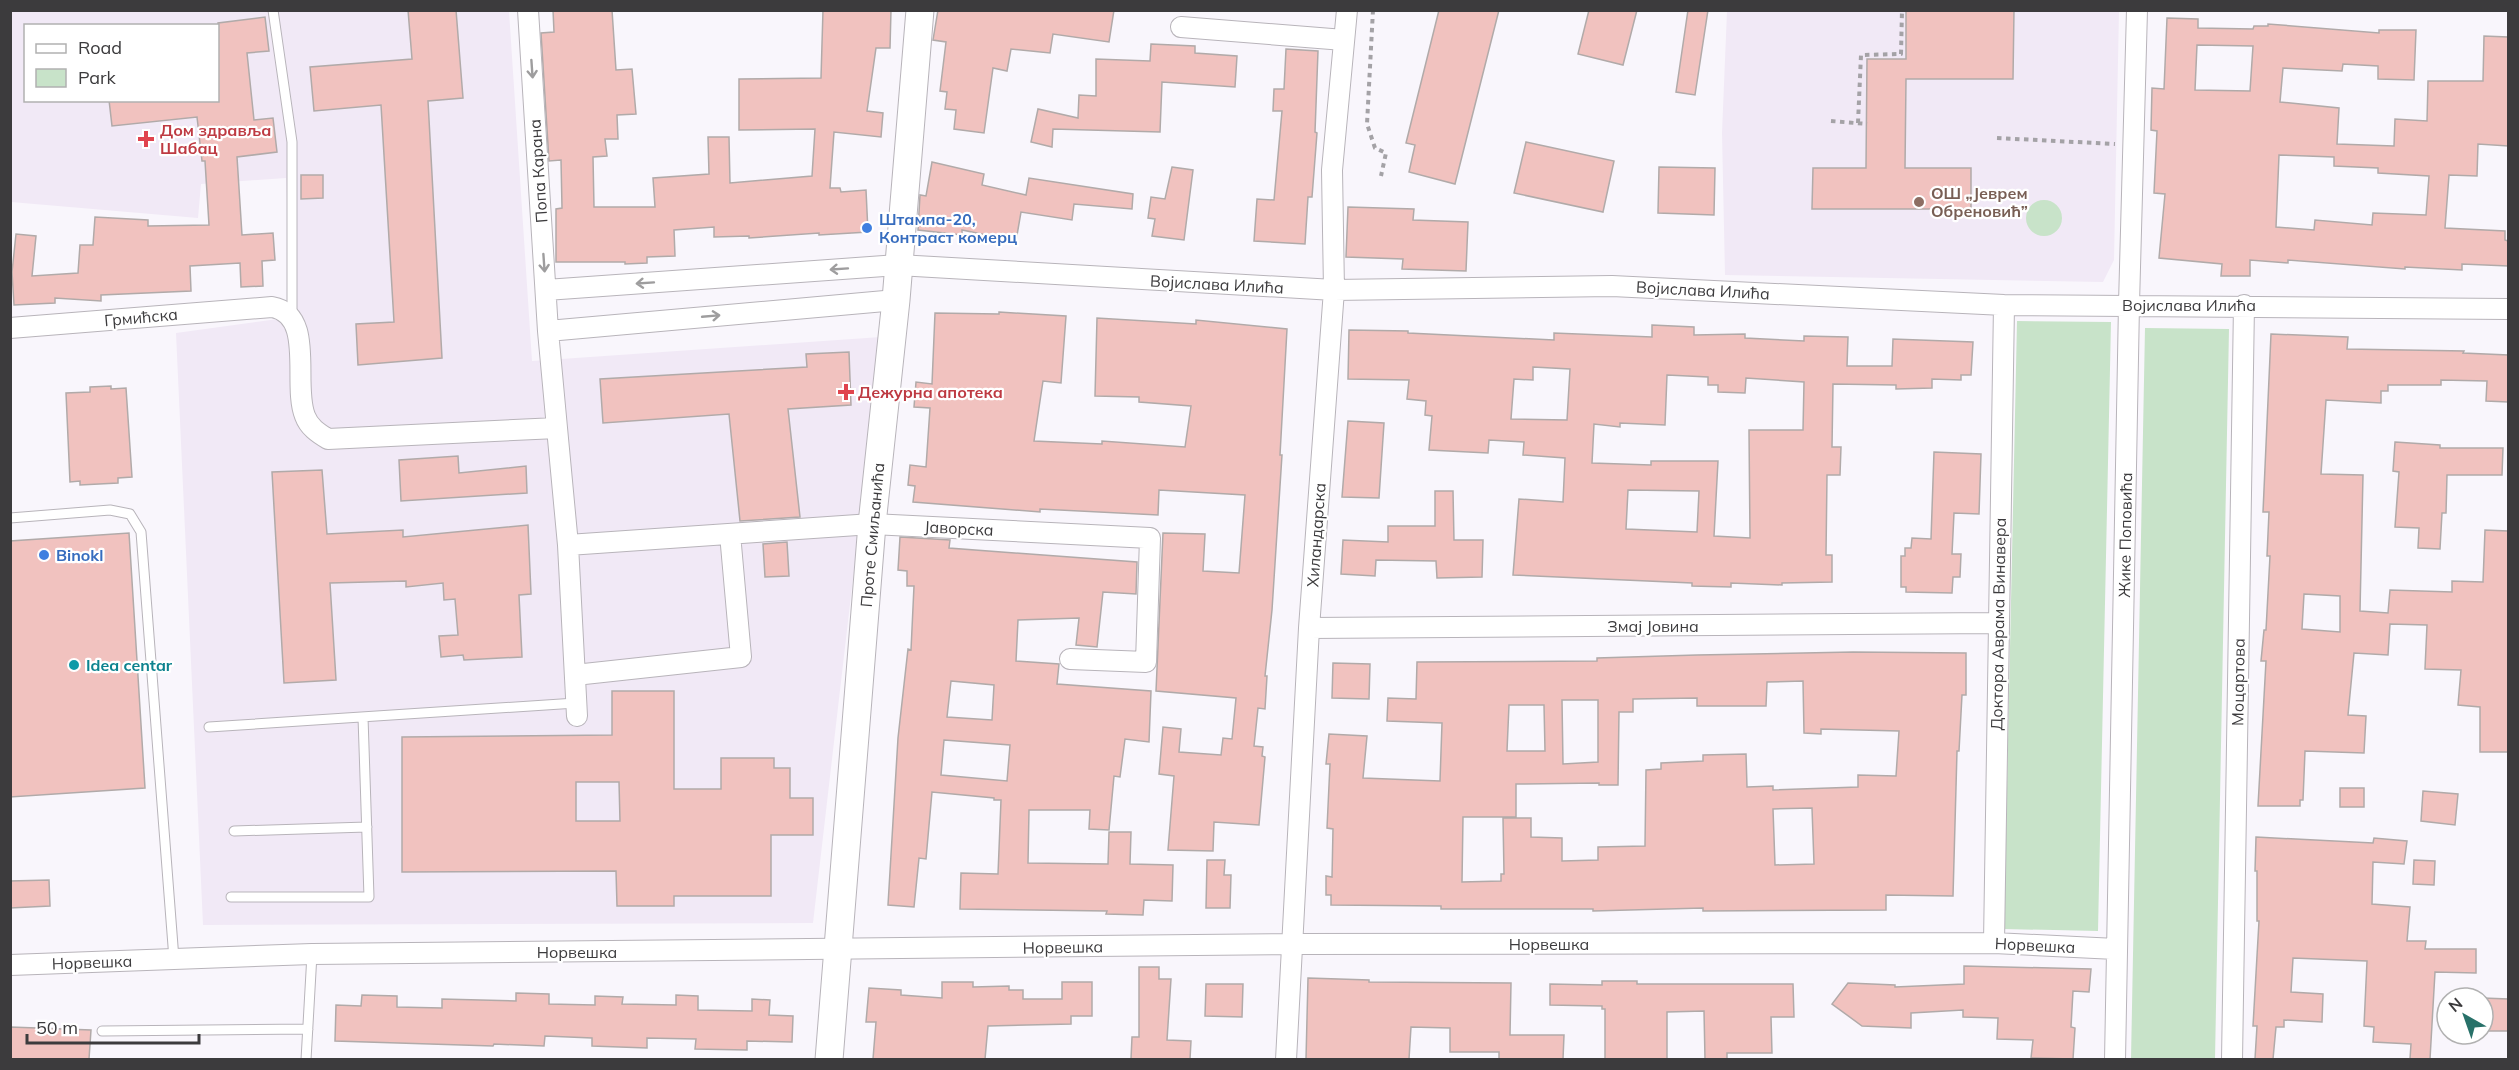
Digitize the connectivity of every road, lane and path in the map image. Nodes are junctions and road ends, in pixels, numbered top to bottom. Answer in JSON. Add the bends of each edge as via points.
{"nodes":[{"id":1,"x":273,"y":10,"type":"edge"},
{"id":2,"x":528,"y":10,"type":"edge"},
{"id":3,"x":920,"y":10,"type":"edge"},
{"id":4,"x":1347,"y":10,"type":"edge"},
{"id":5,"x":1373,"y":10,"type":"edge"},
{"id":6,"x":1902,"y":10,"type":"edge"},
{"id":7,"x":2137,"y":10,"type":"edge"},
{"id":8,"x":1181,"y":27,"type":"dead end"},
{"id":9,"x":1344,"y":40,"type":"junction"},
{"id":10,"x":1832,"y":121,"type":"dead end"},
{"id":11,"x":1858,"y":123,"type":"junction"},
{"id":12,"x":1867,"y":124,"type":"dead end"},
{"id":13,"x":1997,"y":138,"type":"dead end"},
{"id":14,"x":2134,"y":144,"type":"junction"},
{"id":15,"x":1381,"y":176,"type":"dead end"},
{"id":16,"x":898,"y":265,"type":"junction"},
{"id":17,"x":1334,"y":290,"type":"junction"},
{"id":18,"x":546,"y":291,"type":"junction"},
{"id":19,"x":896,"y":300,"type":"junction"},
{"id":20,"x":2004,"y":304,"type":"junction"},
{"id":21,"x":2129,"y":304,"type":"junction"},
{"id":22,"x":2244,"y":305,"type":"junction"},
{"id":23,"x":2508,"y":309,"type":"edge"},
{"id":24,"x":292,"y":317,"type":"junction"},
{"id":25,"x":10,"y":328,"type":"edge"},
{"id":26,"x":548,"y":331,"type":"junction"},
{"id":27,"x":557,"y":428,"type":"junction"},
{"id":28,"x":10,"y":518,"type":"edge"},
{"id":29,"x":872,"y":524,"type":"junction"},
{"id":30,"x":730,"y":534,"type":"junction"},
{"id":31,"x":568,"y":545,"type":"junction"},
{"id":32,"x":1997,"y":623,"type":"junction"},
{"id":33,"x":1309,"y":628,"type":"junction"},
{"id":34,"x":1070,"y":659,"type":"dead end"},
{"id":35,"x":575,"y":675,"type":"junction"},
{"id":36,"x":577,"y":709,"type":"joint"},
{"id":37,"x":363,"y":717,"type":"junction"},
{"id":38,"x":209,"y":727,"type":"dead end"},
{"id":39,"x":367,"y":827,"type":"junction"},
{"id":40,"x":234,"y":831,"type":"dead end"},
{"id":41,"x":231,"y":897,"type":"dead end"},
{"id":42,"x":1994,"y":943,"type":"junction"},
{"id":43,"x":1293,"y":944,"type":"junction"},
{"id":44,"x":836,"y":950,"type":"junction"},
{"id":45,"x":2116,"y":950,"type":"junction"},
{"id":46,"x":312,"y":954,"type":"junction"},
{"id":47,"x":174,"y":960,"type":"junction"},
{"id":48,"x":10,"y":965,"type":"edge"},
{"id":49,"x":308,"y":1029,"type":"junction"},
{"id":50,"x":102,"y":1031,"type":"dead end"},
{"id":51,"x":306,"y":1059,"type":"edge"},
{"id":52,"x":829,"y":1059,"type":"edge"},
{"id":53,"x":1286,"y":1059,"type":"edge"},
{"id":54,"x":2115,"y":1059,"type":"edge"},
{"id":55,"x":2232,"y":1059,"type":"edge"}],
"edges":[{"from":1,"to":24,"type":"lane","via":[[292,142]]},
{"from":2,"to":18,"type":"street","name":"Попа Карана","one_way":true},
{"from":3,"to":16,"type":"street","name":"Проте Смиљанића"},
{"from":4,"to":9,"type":"street","name":"Хиландарска"},
{"from":5,"to":15,"type":"path","via":[[1367,124],[1376,148],[1386,153]]},
{"from":6,"to":11,"type":"path","via":[[1901,54],[1861,55]]},
{"from":7,"to":14,"type":"street","name":"Жике Поповића"},
{"from":8,"to":9,"type":"street"},
{"from":9,"to":17,"type":"street","name":"Хиландарска","via":[[1332,170]]},
{"from":10,"to":11,"type":"path"},
{"from":11,"to":12,"type":"path"},
{"from":13,"to":14,"type":"path"},
{"from":14,"to":21,"type":"street","name":"Жике Поповића"},
{"from":16,"to":17,"type":"street","name":"Војислава Илића"},
{"from":16,"to":18,"type":"street","name":"Војислава Илића","one_way":true},
{"from":16,"to":19,"type":"street","name":"Проте Смиљанића"},
{"from":17,"to":20,"type":"street","name":"Војислава Илића","via":[[1612,286]]},
{"from":17,"to":33,"type":"street","name":"Хиландарска"},
{"from":18,"to":26,"type":"street","name":"Попа Карана"},
{"from":26,"to":19,"type":"street","one_way":true},
{"from":19,"to":29,"type":"street","name":"Проте Смиљанића"},
{"from":20,"to":21,"type":"street","name":"Војислава Илића"},
{"from":20,"to":32,"type":"street","name":"Доктора Аврама Винавера"},
{"from":21,"to":22,"type":"street","name":"Војислава Илића"},
{"from":21,"to":45,"type":"street","name":"Жике Поповића"},
{"from":22,"to":23,"type":"street","name":"Војислава Илића"},
{"from":22,"to":55,"type":"street","name":"Моцартова"},
{"from":24,"to":25,"type":"street","name":"Грмићска","via":[[272,307]]},
{"from":24,"to":27,"type":"street","via":[[297,326],[302,407],[310,426],[328,439]]},
{"from":26,"to":27,"type":"street","name":"Попа Карана"},
{"from":27,"to":31,"type":"street","name":"Попа Карана"},
{"from":28,"to":47,"type":"lane","via":[[110,510],[130,514],[141,532]]},
{"from":29,"to":30,"type":"street","name":"Јаворска"},
{"from":29,"to":34,"type":"street","name":"Јаворска","via":[[1150,538],[1146,662]]},
{"from":29,"to":44,"type":"street","name":"Проте Смиљанића"},
{"from":30,"to":31,"type":"street","name":"Јаворска"},
{"from":30,"to":35,"type":"street","via":[[741,657]]},
{"from":31,"to":35,"type":"street","name":"Попа Карана"},
{"from":32,"to":33,"type":"street","name":"Змај Јовина"},
{"from":32,"to":42,"type":"street","name":"Доктора Аврама Винавера"},
{"from":33,"to":43,"type":"street","name":"Хиландарска"},
{"from":35,"to":36,"type":"street","name":"Попа Карана"},
{"from":36,"to":37,"type":"lane"},
{"from":37,"to":38,"type":"lane"},
{"from":37,"to":39,"type":"lane"},
{"from":39,"to":40,"type":"lane"},
{"from":39,"to":41,"type":"lane","via":[[369,897]]},
{"from":42,"to":43,"type":"street","name":"Норвешка"},
{"from":42,"to":45,"type":"street","name":"Норвешка"},
{"from":43,"to":44,"type":"street","name":"Норвешка"},
{"from":43,"to":53,"type":"street","name":"Хиландарска"},
{"from":44,"to":46,"type":"street","name":"Норвешка"},
{"from":44,"to":52,"type":"street","name":"Проте Смиљанића"},
{"from":45,"to":54,"type":"street","name":"Жике Поповића"},
{"from":46,"to":47,"type":"street","name":"Норвешка"},
{"from":46,"to":49,"type":"lane"},
{"from":47,"to":48,"type":"street","name":"Норвешка"},
{"from":49,"to":50,"type":"lane"},
{"from":49,"to":51,"type":"lane"}]}
